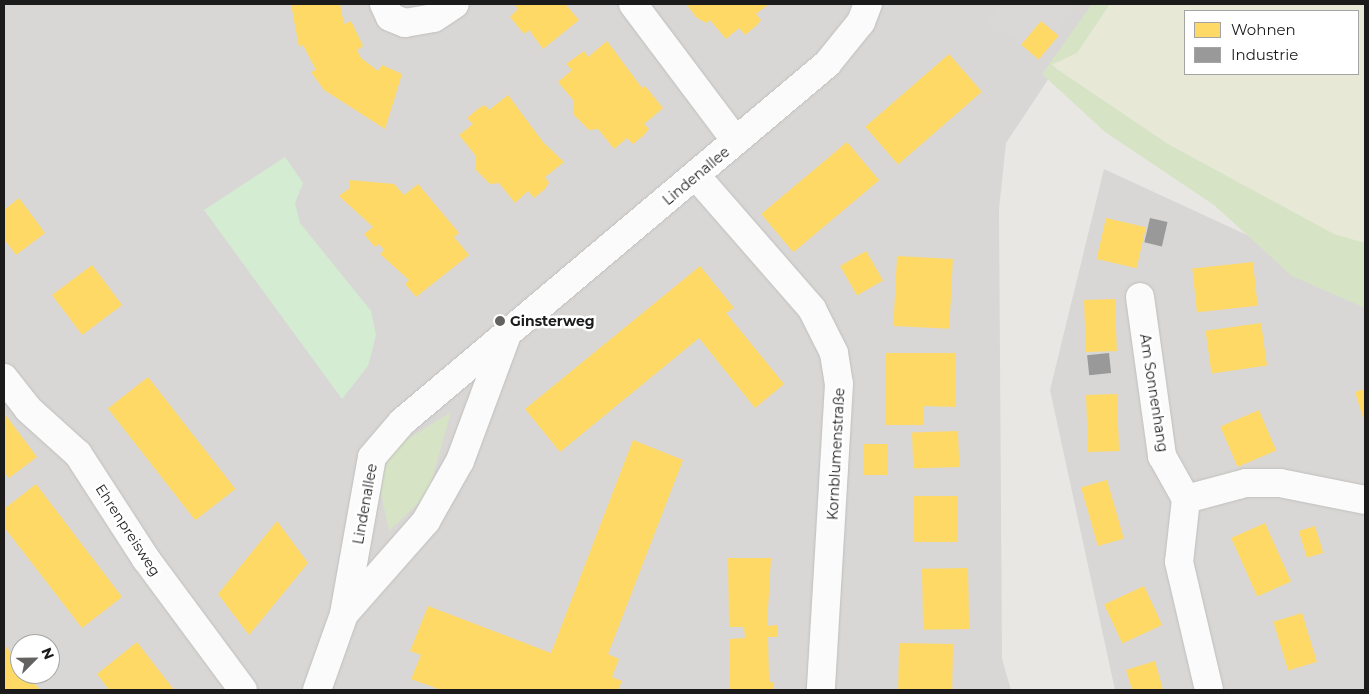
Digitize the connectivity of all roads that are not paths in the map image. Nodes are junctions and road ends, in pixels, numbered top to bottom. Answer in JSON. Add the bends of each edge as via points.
{"nodes":[{"id":1,"x":384,"y":4,"type":"edge"},
{"id":2,"x":456,"y":4,"type":"edge"},
{"id":3,"x":633,"y":4,"type":"edge"},
{"id":4,"x":868,"y":4,"type":"edge"},
{"id":5,"x":736,"y":141,"type":"junction"},
{"id":6,"x":697,"y":177,"type":"junction"},
{"id":7,"x":1140,"y":297,"type":"dead end"},
{"id":8,"x":508,"y":333,"type":"junction"},
{"id":9,"x":4,"y":378,"type":"edge"},
{"id":10,"x":1186,"y":499,"type":"junction"},
{"id":11,"x":1365,"y":500,"type":"edge"},
{"id":12,"x":344,"y":614,"type":"junction"},
{"id":13,"x":243,"y":690,"type":"edge"},
{"id":14,"x":317,"y":690,"type":"edge"},
{"id":15,"x":821,"y":690,"type":"edge"},
{"id":16,"x":1209,"y":690,"type":"edge"}],
"edges":[{"from":1,"to":2,"type":"street","via":[[390,17],[405,22],[434,18]]},
{"from":3,"to":5,"type":"street"},
{"from":4,"to":5,"type":"street","name":"Lindenallee","via":[[861,22],[827,64]]},
{"from":5,"to":6,"type":"street","name":"Lindenallee"},
{"from":6,"to":8,"type":"street","name":"Lindenallee"},
{"from":6,"to":15,"type":"street","name":"Kornblumenstraße","via":[[812,309],[834,353],[839,384]]},
{"from":7,"to":10,"type":"street","name":"Am Sonnenhang","via":[[1162,456]]},
{"from":8,"to":12,"type":"street","name":"Lindenallee","via":[[460,461],[426,521]]},
{"from":8,"to":12,"type":"street","name":"Lindenallee","via":[[402,422],[372,457]]},
{"from":9,"to":13,"type":"street","name":"Ehrenpreisweg","via":[[28,409],[78,454],[146,559]]},
{"from":10,"to":11,"type":"street","via":[[1246,483],[1280,483]]},
{"from":10,"to":16,"type":"street","via":[[1179,562]]},
{"from":12,"to":14,"type":"street","name":"Lindenallee"}]}
